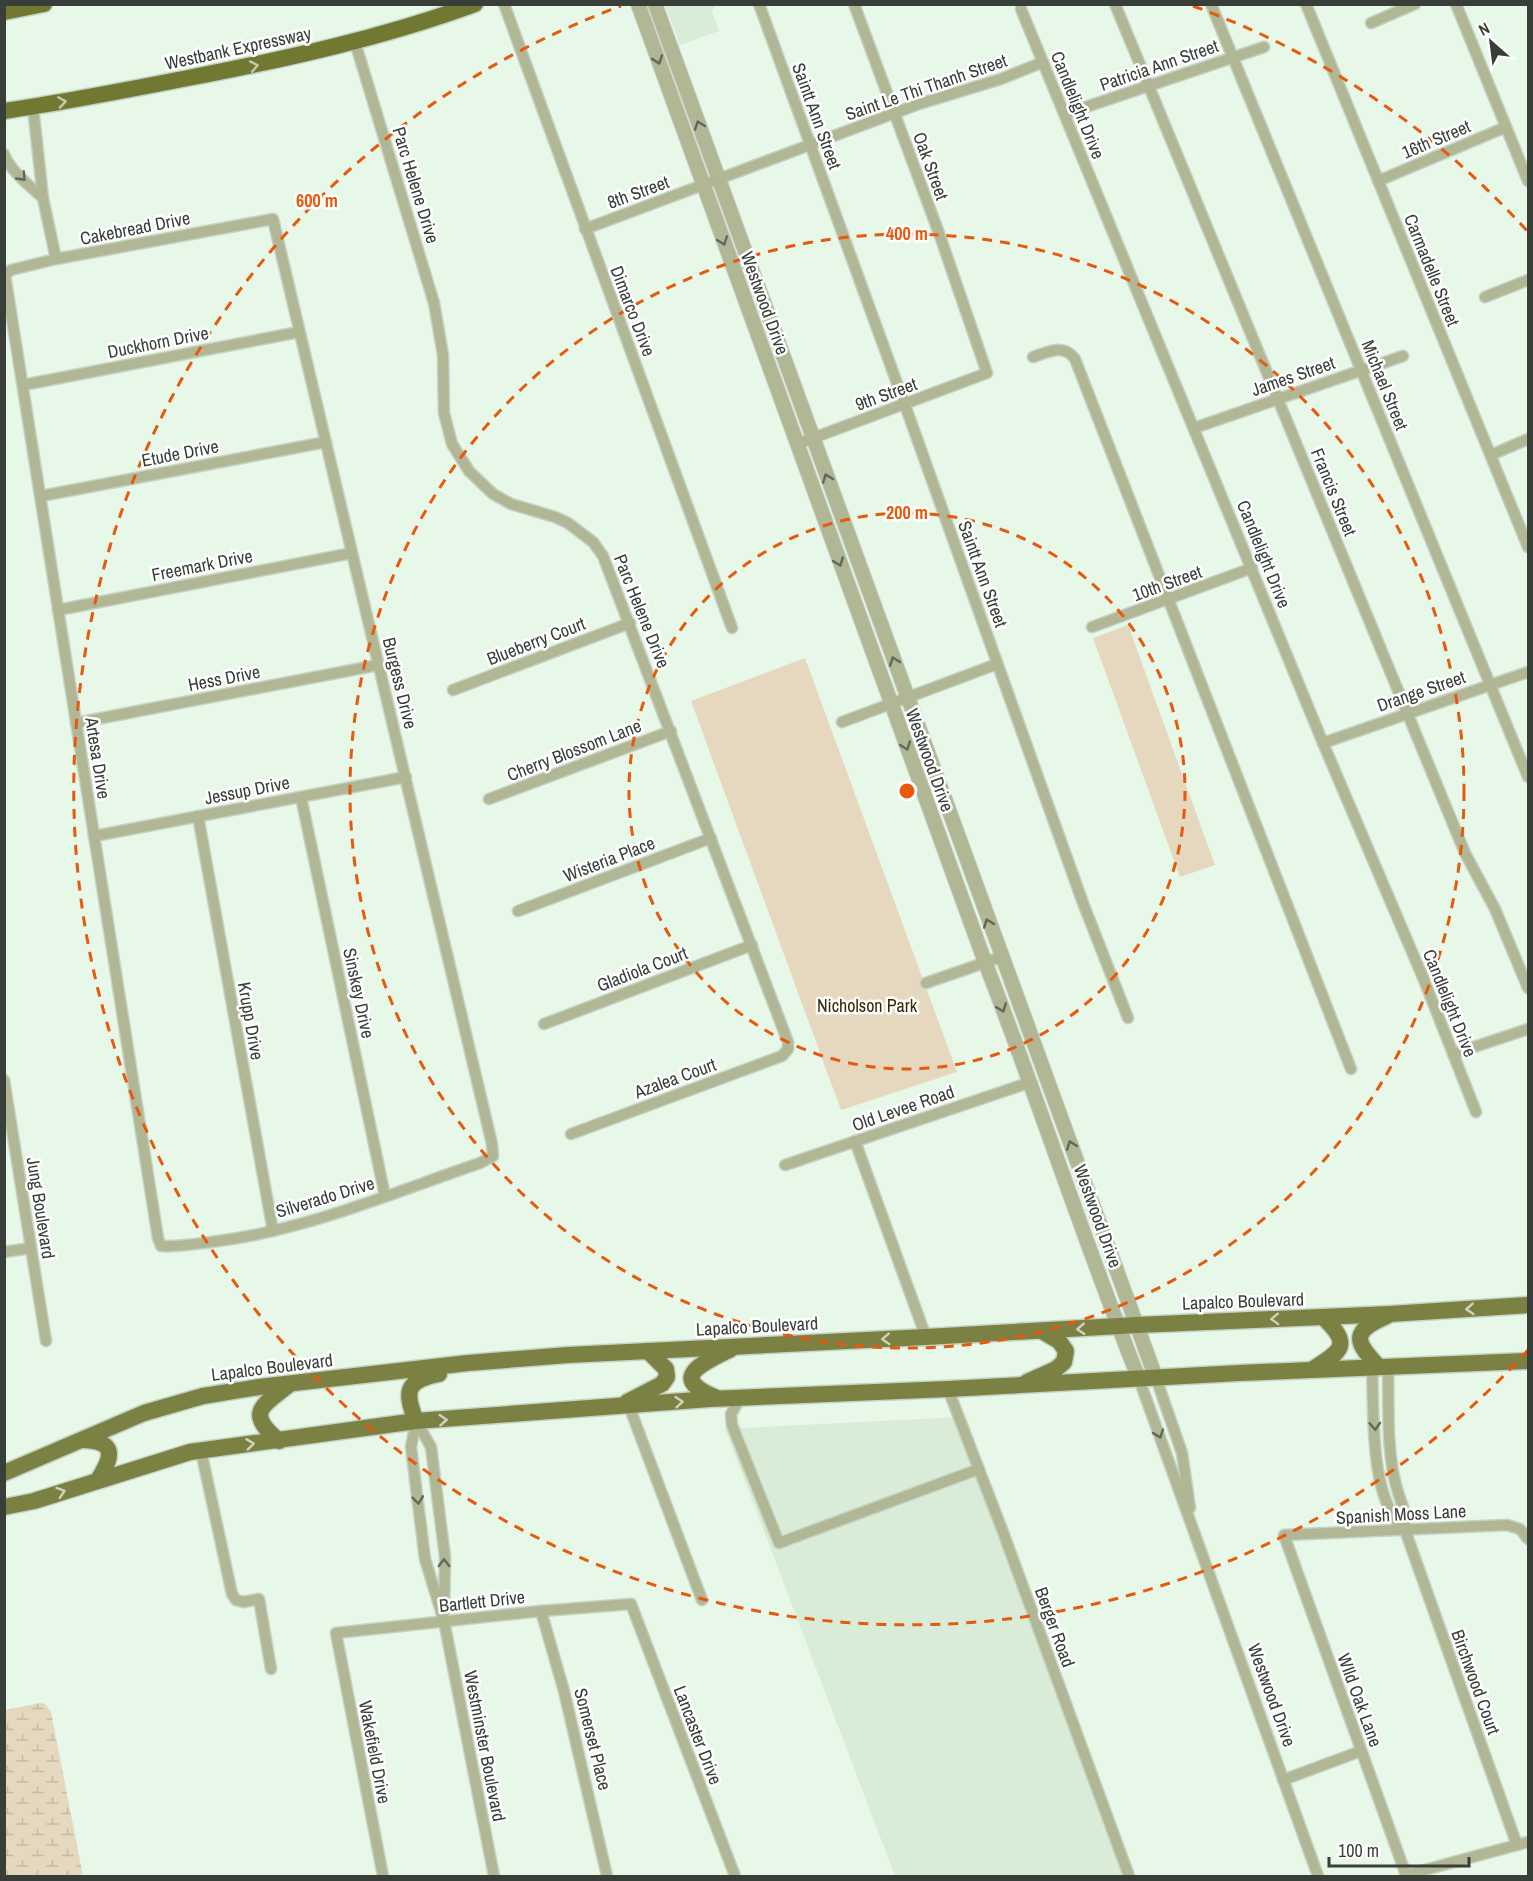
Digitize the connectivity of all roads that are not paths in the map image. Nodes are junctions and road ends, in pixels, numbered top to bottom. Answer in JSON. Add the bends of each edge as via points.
{"nodes":[{"id":1,"x":44,"y":4,"type":"edge"},
{"id":2,"x":475,"y":4,"type":"edge"},
{"id":3,"x":504,"y":4,"type":"edge"},
{"id":4,"x":638,"y":4,"type":"edge"},
{"id":5,"x":655,"y":4,"type":"edge"},
{"id":6,"x":759,"y":4,"type":"edge"},
{"id":7,"x":854,"y":4,"type":"edge"},
{"id":8,"x":1115,"y":4,"type":"edge"},
{"id":9,"x":1211,"y":4,"type":"edge"},
{"id":10,"x":1306,"y":4,"type":"edge"},
{"id":11,"x":1415,"y":4,"type":"edge"},
{"id":12,"x":1456,"y":4,"type":"edge"},
{"id":13,"x":1021,"y":9,"type":"dead end"},
{"id":14,"x":4,"y":12,"type":"edge"},
{"id":15,"x":1371,"y":23,"type":"dead end"},
{"id":16,"x":355,"y":42,"type":"junction"},
{"id":17,"x":1264,"y":47,"type":"dead end"},
{"id":18,"x":1233,"y":58,"type":"junction"},
{"id":19,"x":1043,"y":62,"type":"junction"},
{"id":20,"x":1149,"y":86,"type":"junction"},
{"id":21,"x":33,"y":106,"type":"junction"},
{"id":22,"x":4,"y":111,"type":"edge"},
{"id":23,"x":894,"y":114,"type":"junction"},
{"id":24,"x":1065,"y":114,"type":"junction"},
{"id":25,"x":1506,"y":127,"type":"junction"},
{"id":26,"x":811,"y":145,"type":"junction"},
{"id":27,"x":4,"y":154,"type":"edge"},
{"id":28,"x":719,"y":180,"type":"junction"},
{"id":29,"x":1378,"y":181,"type":"junction"},
{"id":30,"x":1528,"y":181,"type":"edge"},
{"id":31,"x":703,"y":186,"type":"junction"},
{"id":32,"x":43,"y":198,"type":"junction"},
{"id":33,"x":273,"y":219,"type":"joint"},
{"id":34,"x":585,"y":229,"type":"junction"},
{"id":35,"x":56,"y":259,"type":"junction"},
{"id":36,"x":5,"y":275,"type":"edge"},
{"id":37,"x":1528,"y":280,"type":"edge"},
{"id":38,"x":1485,"y":297,"type":"dead end"},
{"id":39,"x":299,"y":332,"type":"junction"},
{"id":40,"x":1403,"y":356,"type":"dead end"},
{"id":41,"x":1033,"y":357,"type":"dead end"},
{"id":42,"x":1361,"y":370,"type":"junction"},
{"id":43,"x":987,"y":373,"type":"joint"},
{"id":44,"x":23,"y":385,"type":"junction"},
{"id":45,"x":1278,"y":399,"type":"junction"},
{"id":46,"x":906,"y":405,"type":"junction"},
{"id":47,"x":1194,"y":428,"type":"junction"},
{"id":48,"x":812,"y":438,"type":"junction"},
{"id":49,"x":1528,"y":439,"type":"edge"},
{"id":50,"x":326,"y":442,"type":"junction"},
{"id":51,"x":797,"y":444,"type":"junction"},
{"id":52,"x":1491,"y":455,"type":"junction"},
{"id":53,"x":40,"y":496,"type":"junction"},
{"id":54,"x":1528,"y":547,"type":"edge"},
{"id":55,"x":352,"y":553,"type":"junction"},
{"id":56,"x":1252,"y":568,"type":"junction"},
{"id":57,"x":1168,"y":601,"type":"junction"},
{"id":58,"x":58,"y":610,"type":"junction"},
{"id":59,"x":630,"y":623,"type":"junction"},
{"id":60,"x":1092,"y":627,"type":"dead end"},
{"id":61,"x":732,"y":628,"type":"dead end"},
{"id":62,"x":997,"y":664,"type":"junction"},
{"id":63,"x":378,"y":665,"type":"junction"},
{"id":64,"x":1528,"y":672,"type":"edge"},
{"id":65,"x":1491,"y":685,"type":"junction"},
{"id":66,"x":453,"y":690,"type":"dead end"},
{"id":67,"x":907,"y":697,"type":"junction"},
{"id":68,"x":890,"y":703,"type":"junction"},
{"id":69,"x":1407,"y":713,"type":"junction"},
{"id":70,"x":842,"y":722,"type":"dead end"},
{"id":71,"x":76,"y":723,"type":"junction"},
{"id":72,"x":671,"y":731,"type":"junction"},
{"id":73,"x":1323,"y":743,"type":"junction"},
{"id":74,"x":406,"y":777,"type":"junction"},
{"id":75,"x":1528,"y":777,"type":"edge"},
{"id":76,"x":301,"y":797,"type":"junction"},
{"id":77,"x":489,"y":799,"type":"dead end"},
{"id":78,"x":198,"y":816,"type":"junction"},
{"id":79,"x":94,"y":836,"type":"junction"},
{"id":80,"x":711,"y":838,"type":"junction"},
{"id":81,"x":518,"y":911,"type":"dead end"},
{"id":82,"x":752,"y":945,"type":"junction"},
{"id":83,"x":1000,"y":957,"type":"junction"},
{"id":84,"x":985,"y":962,"type":"junction"},
{"id":85,"x":926,"y":983,"type":"dead end"},
{"id":86,"x":1528,"y":988,"type":"edge"},
{"id":87,"x":1128,"y":1018,"type":"dead end"},
{"id":88,"x":544,"y":1024,"type":"dead end"},
{"id":89,"x":1528,"y":1029,"type":"edge"},
{"id":90,"x":788,"y":1049,"type":"joint"},
{"id":91,"x":1453,"y":1054,"type":"junction"},
{"id":92,"x":1351,"y":1070,"type":"dead end"},
{"id":93,"x":4,"y":1080,"type":"edge"},
{"id":94,"x":1031,"y":1082,"type":"junction"},
{"id":95,"x":1476,"y":1112,"type":"dead end"},
{"id":96,"x":571,"y":1134,"type":"dead end"},
{"id":97,"x":855,"y":1141,"type":"junction"},
{"id":98,"x":493,"y":1156,"type":"joint"},
{"id":99,"x":786,"y":1165,"type":"dead end"},
{"id":100,"x":385,"y":1196,"type":"junction"},
{"id":101,"x":273,"y":1231,"type":"junction"},
{"id":102,"x":161,"y":1246,"type":"joint"},
{"id":103,"x":31,"y":1248,"type":"junction"},
{"id":104,"x":4,"y":1252,"type":"edge"},
{"id":105,"x":1528,"y":1305,"type":"edge"},
{"id":106,"x":1390,"y":1314,"type":"junction"},
{"id":107,"x":1323,"y":1317,"type":"junction"},
{"id":108,"x":1137,"y":1325,"type":"junction"},
{"id":109,"x":1118,"y":1327,"type":"junction"},
{"id":110,"x":1041,"y":1331,"type":"junction"},
{"id":111,"x":926,"y":1338,"type":"junction"},
{"id":112,"x":46,"y":1341,"type":"dead end"},
{"id":113,"x":737,"y":1346,"type":"junction"},
{"id":114,"x":648,"y":1351,"type":"junction"},
{"id":115,"x":504,"y":1361,"type":"junction"},
{"id":116,"x":1528,"y":1361,"type":"edge"},
{"id":117,"x":1379,"y":1367,"type":"junction"},
{"id":118,"x":1312,"y":1370,"type":"junction"},
{"id":119,"x":1147,"y":1379,"type":"junction"},
{"id":120,"x":291,"y":1383,"type":"junction"},
{"id":121,"x":1018,"y":1386,"type":"junction"},
{"id":122,"x":948,"y":1389,"type":"junction"},
{"id":123,"x":741,"y":1397,"type":"junction"},
{"id":124,"x":720,"y":1399,"type":"junction"},
{"id":125,"x":624,"y":1406,"type":"junction"},
{"id":126,"x":416,"y":1421,"type":"junction"},
{"id":127,"x":82,"y":1440,"type":"junction"},
{"id":128,"x":279,"y":1440,"type":"junction"},
{"id":129,"x":201,"y":1451,"type":"junction"},
{"id":130,"x":979,"y":1469,"type":"junction"},
{"id":131,"x":4,"y":1473,"type":"edge"},
{"id":132,"x":98,"y":1480,"type":"junction"},
{"id":133,"x":4,"y":1507,"type":"edge"},
{"id":134,"x":1192,"y":1527,"type":"junction"},
{"id":135,"x":1405,"y":1530,"type":"junction"},
{"id":136,"x":1284,"y":1535,"type":"joint"},
{"id":137,"x":1528,"y":1539,"type":"edge"},
{"id":138,"x":702,"y":1600,"type":"dead end"},
{"id":139,"x":631,"y":1604,"type":"joint"},
{"id":140,"x":541,"y":1611,"type":"junction"},
{"id":141,"x":444,"y":1621,"type":"junction"},
{"id":142,"x":336,"y":1633,"type":"joint"},
{"id":143,"x":271,"y":1669,"type":"dead end"},
{"id":144,"x":1361,"y":1751,"type":"junction"},
{"id":145,"x":1283,"y":1780,"type":"junction"},
{"id":146,"x":1528,"y":1842,"type":"edge"},
{"id":147,"x":1517,"y":1845,"type":"junction"},
{"id":148,"x":1406,"y":1875,"type":"edge"},
{"id":149,"x":383,"y":1876,"type":"edge"},
{"id":150,"x":494,"y":1876,"type":"edge"},
{"id":151,"x":607,"y":1876,"type":"edge"},
{"id":152,"x":735,"y":1876,"type":"edge"},
{"id":153,"x":1129,"y":1876,"type":"edge"},
{"id":154,"x":1318,"y":1876,"type":"edge"}],
"edges":[{"from":1,"to":14,"type":"highway"},
{"from":2,"to":16,"type":"highway","name":"Westbank Expressway"},
{"from":3,"to":34,"type":"street","name":"Dimarco Drive"},
{"from":4,"to":31,"type":"street","name":"Westwood Drive","one_way":true},
{"from":28,"to":5,"type":"street","name":"Westwood Drive","one_way":true},
{"from":6,"to":26,"type":"street","name":"Saintt Ann Street"},
{"from":7,"to":23,"type":"street","name":"Oak Street"},
{"from":8,"to":20,"type":"street","name":"Francis Street"},
{"from":9,"to":18,"type":"street","name":"Michael Street"},
{"from":10,"to":29,"type":"street","name":"Carmadelle Street"},
{"from":11,"to":15,"type":"street"},
{"from":12,"to":25,"type":"street"},
{"from":13,"to":19,"type":"street","name":"Candlelight Drive"},
{"from":21,"to":16,"type":"highway","name":"Westbank Expressway","one_way":true,"via":[[259,65]]},
{"from":16,"to":59,"type":"street","name":"Parc Helene Drive","via":[[434,303],[443,355],[444,413],[452,444],[469,471],[493,494],[555,517],[593,542],[609,568]]},
{"from":17,"to":18,"type":"street","name":"Patricia Ann Street"},
{"from":18,"to":20,"type":"street","name":"Patricia Ann Street"},
{"from":18,"to":42,"type":"street","name":"Michael Street"},
{"from":19,"to":23,"type":"street","name":"Saint Le Thi Thanh Street"},
{"from":19,"to":24,"type":"street","name":"Candlelight Drive"},
{"from":20,"to":24,"type":"street","name":"Patricia Ann Street"},
{"from":20,"to":45,"type":"street","name":"Francis Street"},
{"from":21,"to":22,"type":"highway","name":"Westbank Expressway"},
{"from":21,"to":32,"type":"street"},
{"from":23,"to":26,"type":"street","name":"Saint Le Thi Thanh Street"},
{"from":23,"to":43,"type":"street","name":"Oak Street"},
{"from":24,"to":47,"type":"street","name":"Candlelight Drive"},
{"from":25,"to":29,"type":"street","name":"16th Street"},
{"from":25,"to":30,"type":"street"},
{"from":26,"to":28,"type":"street","name":"Saint Le Thi Thanh Street"},
{"from":26,"to":46,"type":"street","name":"Saintt Ann Street"},
{"from":27,"to":32,"type":"street","one_way":true},
{"from":28,"to":31,"type":"street","name":"8th Street"},
{"from":28,"to":48,"type":"street","name":"Westwood Drive"},
{"from":29,"to":52,"type":"street","name":"Carmadelle Street"},
{"from":31,"to":34,"type":"street","name":"8th Street"},
{"from":31,"to":51,"type":"street","name":"Westwood Drive","one_way":true},
{"from":32,"to":35,"type":"street"},
{"from":33,"to":35,"type":"street","name":"Cakebread Drive"},
{"from":33,"to":39,"type":"street","name":"Burgess Drive"},
{"from":34,"to":61,"type":"street","name":"Dimarco Drive"},
{"from":35,"to":36,"type":"street","name":"Cakebread Drive"},
{"from":36,"to":44,"type":"street","name":"Artesa Drive"},
{"from":37,"to":38,"type":"street"},
{"from":39,"to":44,"type":"street","name":"Duckhorn Drive"},
{"from":39,"to":50,"type":"street","name":"Burgess Drive"},
{"from":40,"to":42,"type":"street","name":"James Street"},
{"from":41,"to":57,"type":"street","via":[[1059,349],[1075,359]]},
{"from":42,"to":45,"type":"street","name":"James Street"},
{"from":42,"to":65,"type":"street","name":"Michael Street"},
{"from":43,"to":46,"type":"street","name":"9th Street"},
{"from":44,"to":53,"type":"street","name":"Artesa Drive"},
{"from":45,"to":47,"type":"street","name":"James Street"},
{"from":45,"to":69,"type":"street","name":"Francis Street"},
{"from":46,"to":48,"type":"street","name":"9th Street"},
{"from":46,"to":62,"type":"street","name":"Saintt Ann Street"},
{"from":47,"to":56,"type":"street","name":"Candlelight Drive"},
{"from":48,"to":51,"type":"street","name":"9th Street"},
{"from":67,"to":48,"type":"street","name":"Westwood Drive","one_way":true},
{"from":49,"to":52,"type":"street"},
{"from":50,"to":53,"type":"street","name":"Etude Drive"},
{"from":50,"to":55,"type":"street","name":"Burgess Drive"},
{"from":51,"to":68,"type":"street","name":"Westwood Drive","one_way":true},
{"from":52,"to":54,"type":"street","name":"Carmadelle Street"},
{"from":53,"to":58,"type":"street","name":"Artesa Drive"},
{"from":55,"to":58,"type":"street","name":"Freemark Drive"},
{"from":55,"to":63,"type":"street","name":"Burgess Drive"},
{"from":56,"to":57,"type":"street","name":"10th Street"},
{"from":56,"to":73,"type":"street","name":"Candlelight Drive"},
{"from":57,"to":60,"type":"street","name":"10th Street"},
{"from":57,"to":92,"type":"street"},
{"from":58,"to":71,"type":"street","name":"Artesa Drive"},
{"from":59,"to":66,"type":"street","name":"Blueberry Court"},
{"from":59,"to":72,"type":"street","name":"Parc Helene Drive"},
{"from":62,"to":67,"type":"street"},
{"from":62,"to":87,"type":"street","name":"Saintt Ann Street"},
{"from":63,"to":71,"type":"street","name":"Hess Drive"},
{"from":63,"to":74,"type":"street","name":"Burgess Drive"},
{"from":64,"to":65,"type":"street","name":"Drange Street"},
{"from":65,"to":69,"type":"street","name":"Drange Street"},
{"from":65,"to":75,"type":"street","name":"Michael Street"},
{"from":67,"to":68,"type":"street"},
{"from":83,"to":67,"type":"street","name":"Westwood Drive","one_way":true},
{"from":68,"to":70,"type":"street"},
{"from":68,"to":84,"type":"street","name":"Westwood Drive","one_way":true},
{"from":69,"to":73,"type":"street","name":"Drange Street"},
{"from":69,"to":86,"type":"street","name":"Francis Street","via":[[1465,854],[1496,909]]},
{"from":71,"to":79,"type":"street","name":"Artesa Drive"},
{"from":72,"to":77,"type":"street","name":"Cherry Blossom Lane"},
{"from":72,"to":80,"type":"street","name":"Parc Helene Drive"},
{"from":73,"to":91,"type":"street","name":"Candlelight Drive"},
{"from":74,"to":76,"type":"street","name":"Jessup Drive"},
{"from":74,"to":98,"type":"street","name":"Burgess Drive"},
{"from":76,"to":78,"type":"street","name":"Jessup Drive"},
{"from":76,"to":100,"type":"street","name":"Sinskey Drive"},
{"from":78,"to":79,"type":"street","name":"Jessup Drive"},
{"from":78,"to":101,"type":"street","name":"Krupp Drive"},
{"from":79,"to":102,"type":"street","name":"Artesa Drive"},
{"from":80,"to":81,"type":"street","name":"Wisteria Place"},
{"from":80,"to":82,"type":"street","name":"Parc Helene Drive"},
{"from":82,"to":88,"type":"street","name":"Gladiola Court"},
{"from":82,"to":90,"type":"street","name":"Parc Helene Drive"},
{"from":83,"to":84,"type":"street"},
{"from":108,"to":83,"type":"street","name":"Westwood Drive","one_way":true},
{"from":84,"to":85,"type":"street"},
{"from":84,"to":94,"type":"street","name":"Westwood Drive","one_way":true},
{"from":89,"to":91,"type":"street"},
{"from":90,"to":96,"type":"street","name":"Azalea Court","via":[[782,1056]]},
{"from":91,"to":95,"type":"street","name":"Candlelight Drive"},
{"from":93,"to":103,"type":"street","name":"Jung Boulevard"},
{"from":94,"to":97,"type":"street","name":"Old Levee Road"},
{"from":94,"to":109,"type":"street","name":"Westwood Drive"},
{"from":97,"to":99,"type":"street","name":"Old Levee Road"},
{"from":97,"to":111,"type":"street"},
{"from":98,"to":100,"type":"street","name":"Silverado Drive"},
{"from":100,"to":101,"type":"street","name":"Silverado Drive"},
{"from":101,"to":102,"type":"street","name":"Silverado Drive","via":[[231,1240]]},
{"from":103,"to":104,"type":"street"},
{"from":103,"to":112,"type":"street","name":"Jung Boulevard"},
{"from":105,"to":106,"type":"main road","name":"Lapalco Boulevard","one_way":true},
{"from":106,"to":107,"type":"main road","name":"Lapalco Boulevard"},
{"from":106,"to":117,"type":"main road","via":[[1371,1323],[1360,1338],[1363,1350]]},
{"from":107,"to":108,"type":"main road","name":"Lapalco Boulevard","one_way":true},
{"from":107,"to":118,"type":"main road","via":[[1338,1331],[1341,1342],[1337,1354]]},
{"from":108,"to":109,"type":"main road","name":"Lapalco Boulevard"},
{"from":108,"to":119,"type":"street","name":"Westwood Drive"},
{"from":109,"to":110,"type":"main road","name":"Lapalco Boulevard","one_way":true},
{"from":109,"to":119,"type":"street","name":"Westwood Drive"},
{"from":110,"to":111,"type":"main road","name":"Lapalco Boulevard"},
{"from":110,"to":121,"type":"main road","via":[[1059,1341],[1066,1351],[1064,1362]]},
{"from":111,"to":113,"type":"main road","name":"Lapalco Boulevard","one_way":true},
{"from":113,"to":114,"type":"main road","name":"Lapalco Boulevard"},
{"from":113,"to":124,"type":"main road","via":[[699,1364],[693,1371],[694,1386]]},
{"from":114,"to":115,"type":"main road","name":"Lapalco Boulevard"},
{"from":114,"to":125,"type":"main road","via":[[666,1369],[668,1377]]},
{"from":115,"to":120,"type":"main road","name":"Lapalco Boulevard"},
{"from":115,"to":126,"type":"main road","via":[[420,1380],[408,1395]]},
{"from":116,"to":117,"type":"main road"},
{"from":117,"to":118,"type":"main road"},
{"from":117,"to":135,"type":"street","via":[[1392,1464],[1406,1516]]},
{"from":117,"to":135,"type":"street","one_way":true,"via":[[1377,1466],[1392,1517]]},
{"from":118,"to":119,"type":"main road"},
{"from":119,"to":121,"type":"main road"},
{"from":119,"to":134,"type":"street","name":"Westwood Drive","one_way":true},
{"from":119,"to":134,"type":"street","name":"Westwood Drive","via":[[1182,1453]]},
{"from":120,"to":127,"type":"main road","name":"Lapalco Boulevard","via":[[203,1396],[144,1413]]},
{"from":120,"to":128,"type":"main road","via":[[261,1408],[260,1420]]},
{"from":121,"to":122,"type":"main road"},
{"from":122,"to":123,"type":"main road"},
{"from":122,"to":130,"type":"street","name":"Berger Road"},
{"from":123,"to":124,"type":"main road"},
{"from":123,"to":130,"type":"street","via":[[731,1414],[732,1425],[779,1543]]},
{"from":125,"to":124,"type":"main road","one_way":true},
{"from":126,"to":125,"type":"main road","one_way":true},
{"from":125,"to":138,"type":"street"},
{"from":126,"to":128,"type":"main road"},
{"from":126,"to":141,"type":"street","name":"Westminster Boulevard","one_way":true,"via":[[411,1447],[425,1559]]},
{"from":141,"to":126,"type":"street","name":"Westminster Boulevard","one_way":true,"via":[[445,1557],[431,1447]]},
{"from":127,"to":131,"type":"main road","name":"Lapalco Boulevard"},
{"from":127,"to":132,"type":"main road","via":[[103,1443],[110,1453],[109,1463]]},
{"from":129,"to":128,"type":"main road","one_way":true},
{"from":129,"to":132,"type":"main road"},
{"from":129,"to":143,"type":"street","via":[[232,1594],[243,1602],[260,1599]]},
{"from":130,"to":153,"type":"street","name":"Berger Road"},
{"from":133,"to":132,"type":"main road","one_way":true},
{"from":134,"to":145,"type":"street","name":"Westwood Drive"},
{"from":135,"to":136,"type":"street","name":"Spanish Moss Lane"},
{"from":135,"to":137,"type":"street","name":"Spanish Moss Lane","via":[[1507,1526],[1520,1528]]},
{"from":135,"to":147,"type":"street","name":"Birchwood Court"},
{"from":136,"to":144,"type":"street","name":"WIld Oak Lane"},
{"from":139,"to":140,"type":"street","name":"Bartlett Drive"},
{"from":139,"to":152,"type":"street","name":"Lancaster Drive"},
{"from":140,"to":141,"type":"street","name":"Bartlett Drive"},
{"from":140,"to":151,"type":"street","name":"Somerset Place"},
{"from":141,"to":142,"type":"street","name":"Bartlett Drive"},
{"from":141,"to":150,"type":"street","name":"Westminster Boulevard"},
{"from":142,"to":149,"type":"street","name":"Wakefield Drive"},
{"from":144,"to":145,"type":"street"},
{"from":144,"to":148,"type":"street","name":"WIld Oak Lane"},
{"from":145,"to":154,"type":"street","name":"Westwood Drive"},
{"from":146,"to":147,"type":"street"},
{"from":147,"to":148,"type":"street"}]}
